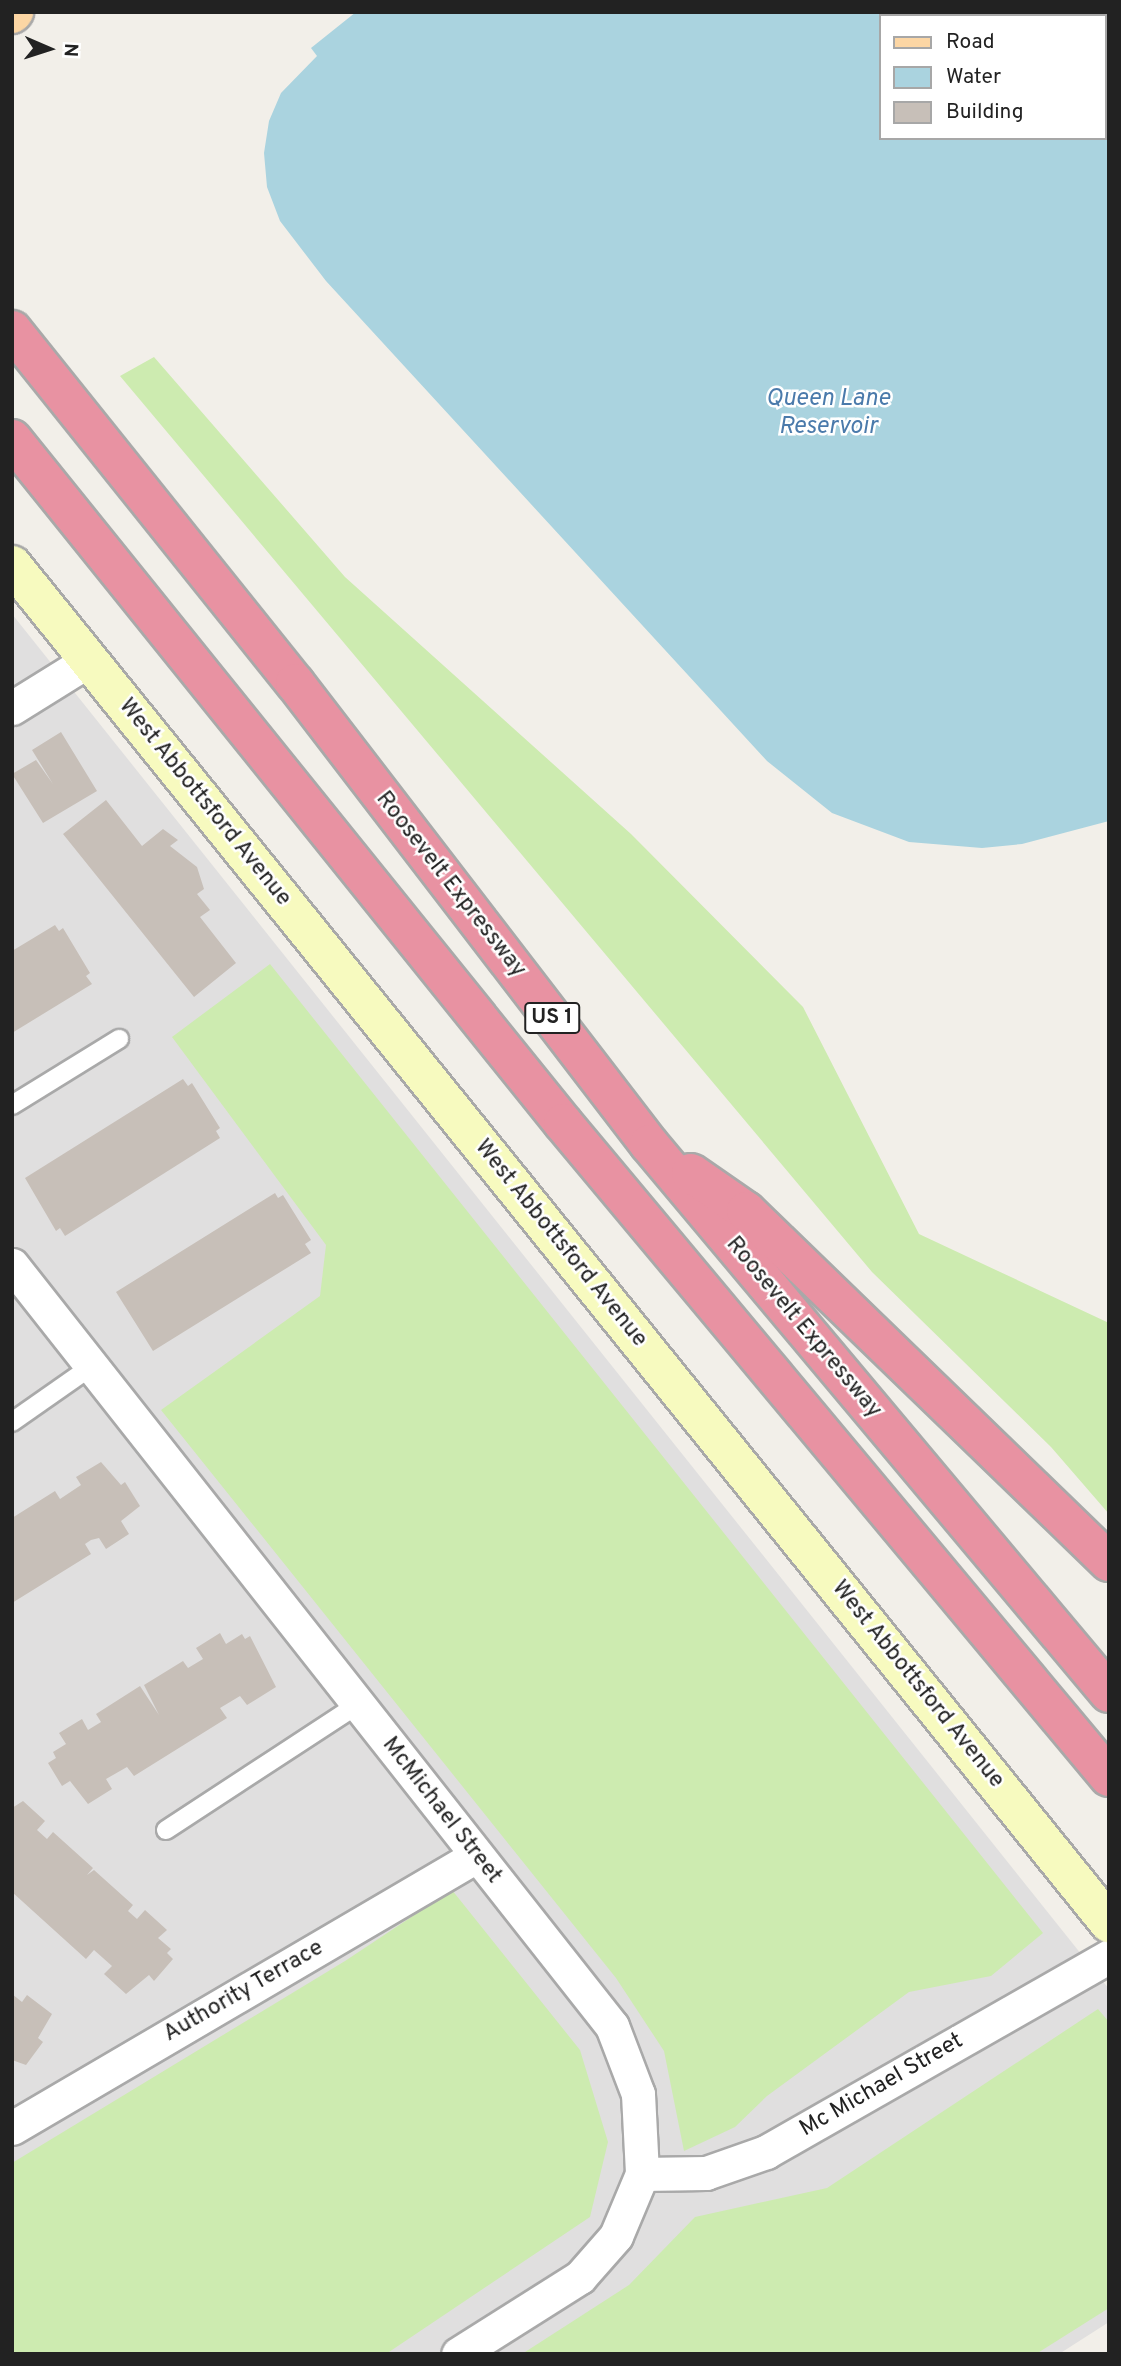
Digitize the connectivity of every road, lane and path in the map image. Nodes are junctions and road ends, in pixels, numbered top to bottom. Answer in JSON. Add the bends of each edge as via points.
{"nodes":[{"id":1,"x":12,"y":330,"type":"edge"},
{"id":2,"x":12,"y":439,"type":"edge"},
{"id":3,"x":12,"y":565,"type":"edge"},
{"id":4,"x":89,"y":660,"type":"junction"},
{"id":5,"x":12,"y":708,"type":"edge"},
{"id":6,"x":119,"y":1038,"type":"dead end"},
{"id":7,"x":12,"y":1105,"type":"edge"},
{"id":8,"x":649,"y":1144,"type":"junction"},
{"id":9,"x":12,"y":1265,"type":"edge"},
{"id":10,"x":92,"y":1366,"type":"junction"},
{"id":11,"x":12,"y":1422,"type":"edge"},
{"id":12,"x":1109,"y":1562,"type":"edge"},
{"id":13,"x":1109,"y":1693,"type":"edge"},
{"id":14,"x":357,"y":1704,"type":"junction"},
{"id":15,"x":1109,"y":1777,"type":"edge"},
{"id":16,"x":166,"y":1830,"type":"dead end"},
{"id":17,"x":476,"y":1856,"type":"junction"},
{"id":18,"x":1109,"y":1923,"type":"edge"},
{"id":19,"x":1109,"y":1956,"type":"edge"},
{"id":20,"x":12,"y":2128,"type":"edge"},
{"id":21,"x":642,"y":2174,"type":"junction"},
{"id":22,"x":458,"y":2354,"type":"edge"}],
"edges":[{"from":1,"to":8,"type":"highway","name":"Roosevelt Expressway","number":"US 1","via":[[295,683]]},
{"from":2,"to":15,"type":"highway","number":"US 1","via":[[563,1123]]},
{"from":3,"to":4,"type":"street","name":"West Abbottsford Avenue"},
{"from":4,"to":5,"type":"street"},
{"from":4,"to":18,"type":"street","name":"West Abbottsford Avenue"},
{"from":6,"to":7,"type":"lane"},
{"from":8,"to":12,"type":"highway","via":[[746,1211]]},
{"from":8,"to":13,"type":"highway","name":"Roosevelt Expressway","number":"US 1"},
{"from":9,"to":10,"type":"street","name":"McMichael Street"},
{"from":10,"to":11,"type":"lane"},
{"from":10,"to":14,"type":"street","name":"McMichael Street"},
{"from":14,"to":16,"type":"lane"},
{"from":14,"to":17,"type":"street","name":"McMichael Street"},
{"from":17,"to":20,"type":"street","name":"Authority Terrace"},
{"from":17,"to":21,"type":"street","name":"McMichael Street","via":[[612,2026],[638,2094]]},
{"from":19,"to":21,"type":"street","name":"Mc Michael Street","via":[[766,2152],[706,2173]]},
{"from":21,"to":22,"type":"street","name":"McMichael Street","via":[[616,2236],[580,2277]]}]}
